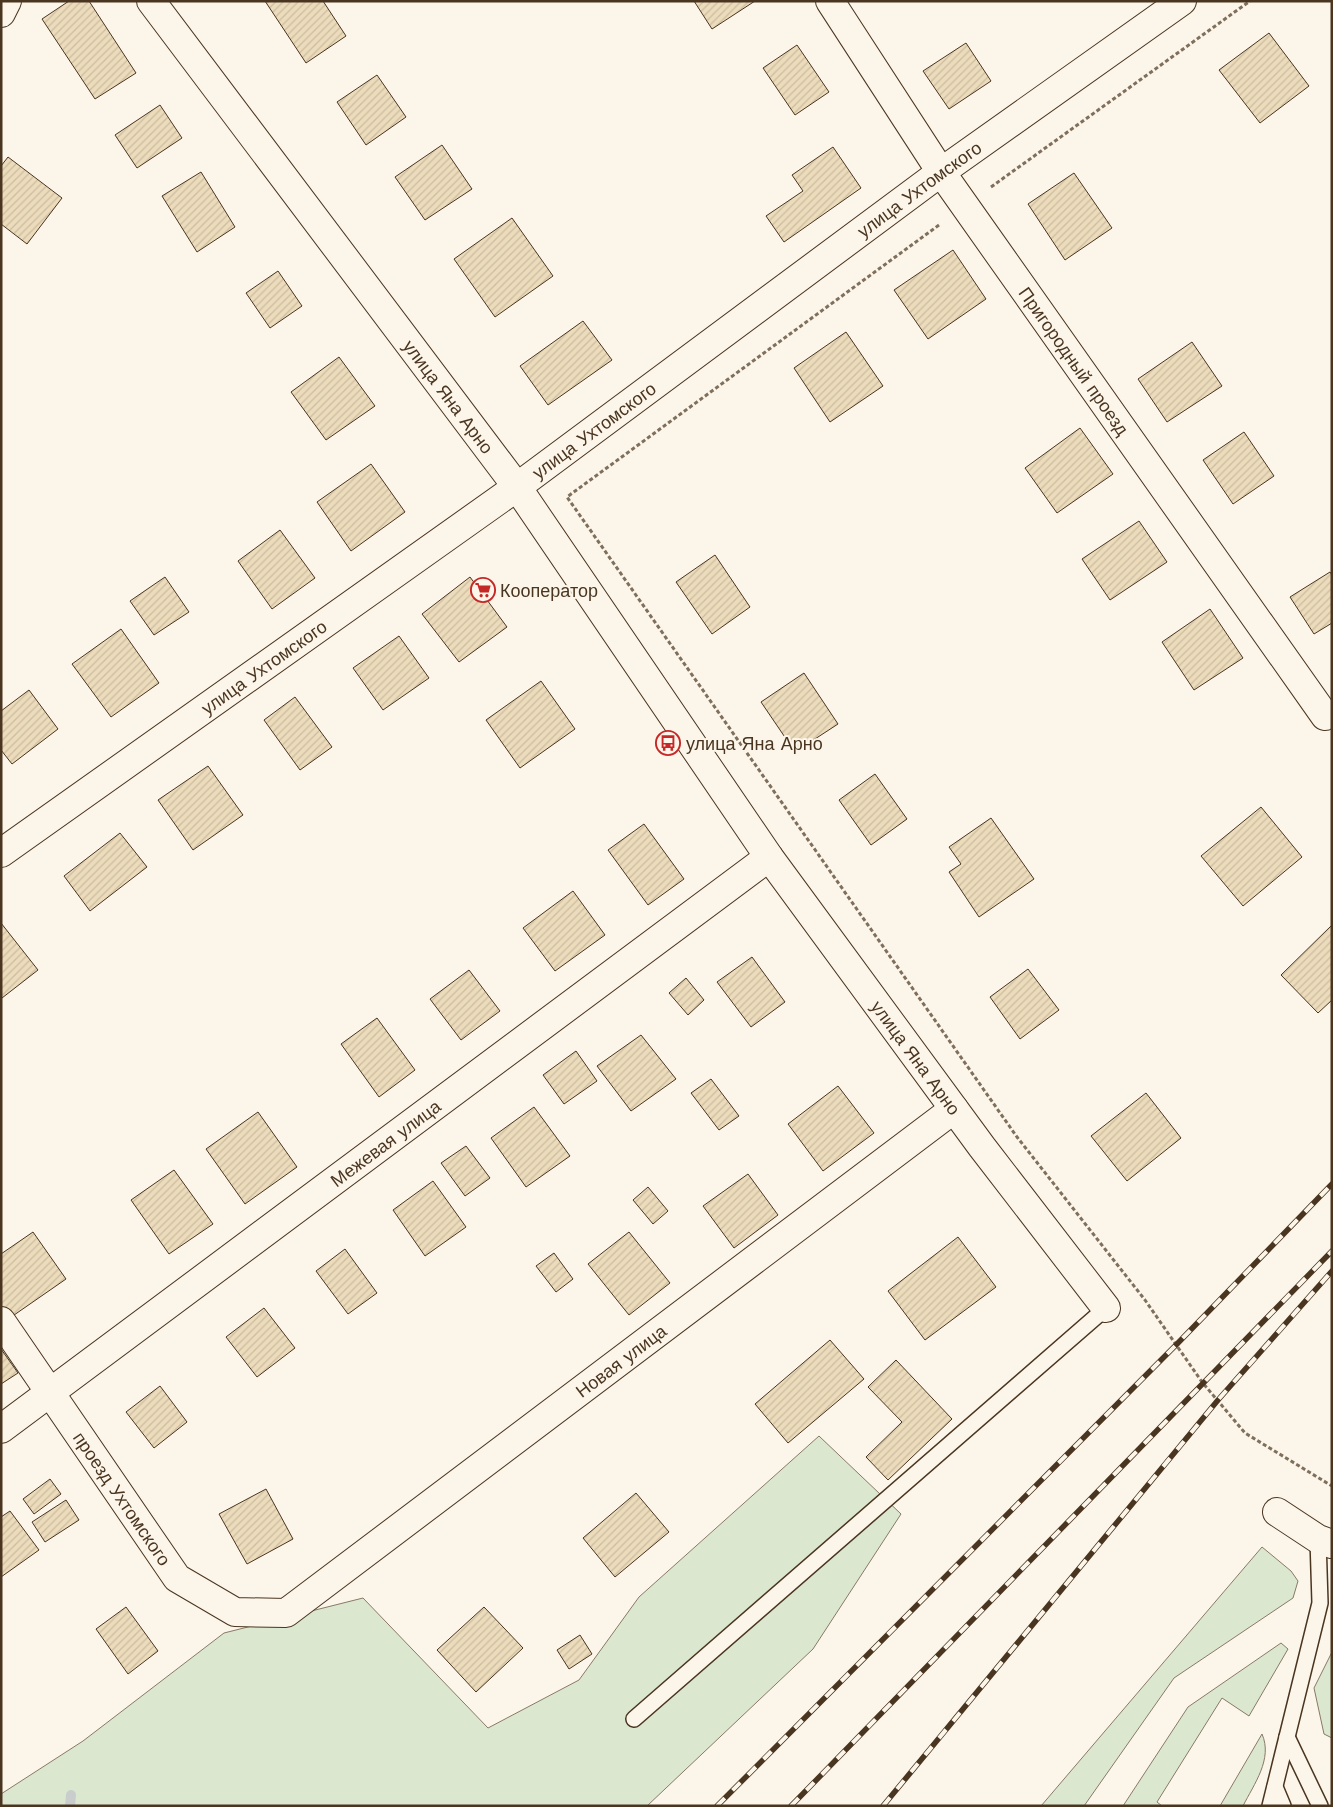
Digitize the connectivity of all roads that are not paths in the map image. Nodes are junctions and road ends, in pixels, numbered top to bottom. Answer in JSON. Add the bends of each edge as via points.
{"nodes":[{"id":1,"x":7,"y":1,"type":"edge"},
{"id":2,"x":151,"y":1,"type":"edge"},
{"id":3,"x":830,"y":1,"type":"edge"},
{"id":4,"x":1182,"y":1,"type":"edge"},
{"id":5,"x":1,"y":13,"type":"edge"},
{"id":6,"x":941,"y":172,"type":"junction"},
{"id":7,"x":517,"y":487,"type":"junction"},
{"id":8,"x":1328,"y":717,"type":"edge"},
{"id":9,"x":1,"y":853,"type":"edge"},
{"id":10,"x":769,"y":857,"type":"junction"},
{"id":11,"x":954,"y":1109,"type":"junction"},
{"id":12,"x":1106,"y":1308,"type":"joint"},
{"id":13,"x":1,"y":1321,"type":"edge"},
{"id":14,"x":50,"y":1392,"type":"junction"},
{"id":15,"x":1,"y":1429,"type":"edge"},
{"id":16,"x":1277,"y":1512,"type":"dead end"},
{"id":17,"x":1325,"y":1542,"type":"edge"},
{"id":18,"x":286,"y":1613,"type":"joint"},
{"id":19,"x":634,"y":1719,"type":"dead end"},
{"id":20,"x":1287,"y":1737,"type":"junction"},
{"id":21,"x":1275,"y":1786,"type":"junction"},
{"id":22,"x":1270,"y":1806,"type":"edge"},
{"id":23,"x":1283,"y":1806,"type":"edge"},
{"id":24,"x":1320,"y":1806,"type":"edge"}],
"edges":[{"from":1,"to":5,"type":"street"},
{"from":2,"to":7,"type":"street","name":"улица Яна Арно"},
{"from":3,"to":6,"type":"street","name":"Пригородный проезд"},
{"from":4,"to":6,"type":"street","name":"улица Ухтомского"},
{"from":6,"to":7,"type":"street","name":"улица Ухтомского"},
{"from":6,"to":8,"type":"street","name":"Пригородный проезд"},
{"from":7,"to":9,"type":"street","name":"улица Ухтомского"},
{"from":7,"to":10,"type":"street","name":"улица Яна Арно"},
{"from":10,"to":11,"type":"street","name":"улица Яна Арно"},
{"from":10,"to":14,"type":"street","name":"Межевая улица"},
{"from":11,"to":12,"type":"street","name":"улица Яна Арно"},
{"from":11,"to":18,"type":"street","name":"Новая улица"},
{"from":12,"to":19,"type":"lane"},
{"from":13,"to":14,"type":"street","name":"проезд Ухтомского"},
{"from":14,"to":15,"type":"street","name":"Межевая улица"},
{"from":14,"to":18,"type":"street","name":"проезд Ухтомского","via":[[177,1578],[235,1612]]},
{"from":16,"to":17,"type":"street"},
{"from":17,"to":20,"type":"lane","via":[[1320,1603]]},
{"from":20,"to":21,"type":"lane"},
{"from":20,"to":24,"type":"lane"},
{"from":21,"to":22,"type":"lane"},
{"from":21,"to":23,"type":"lane"}]}
